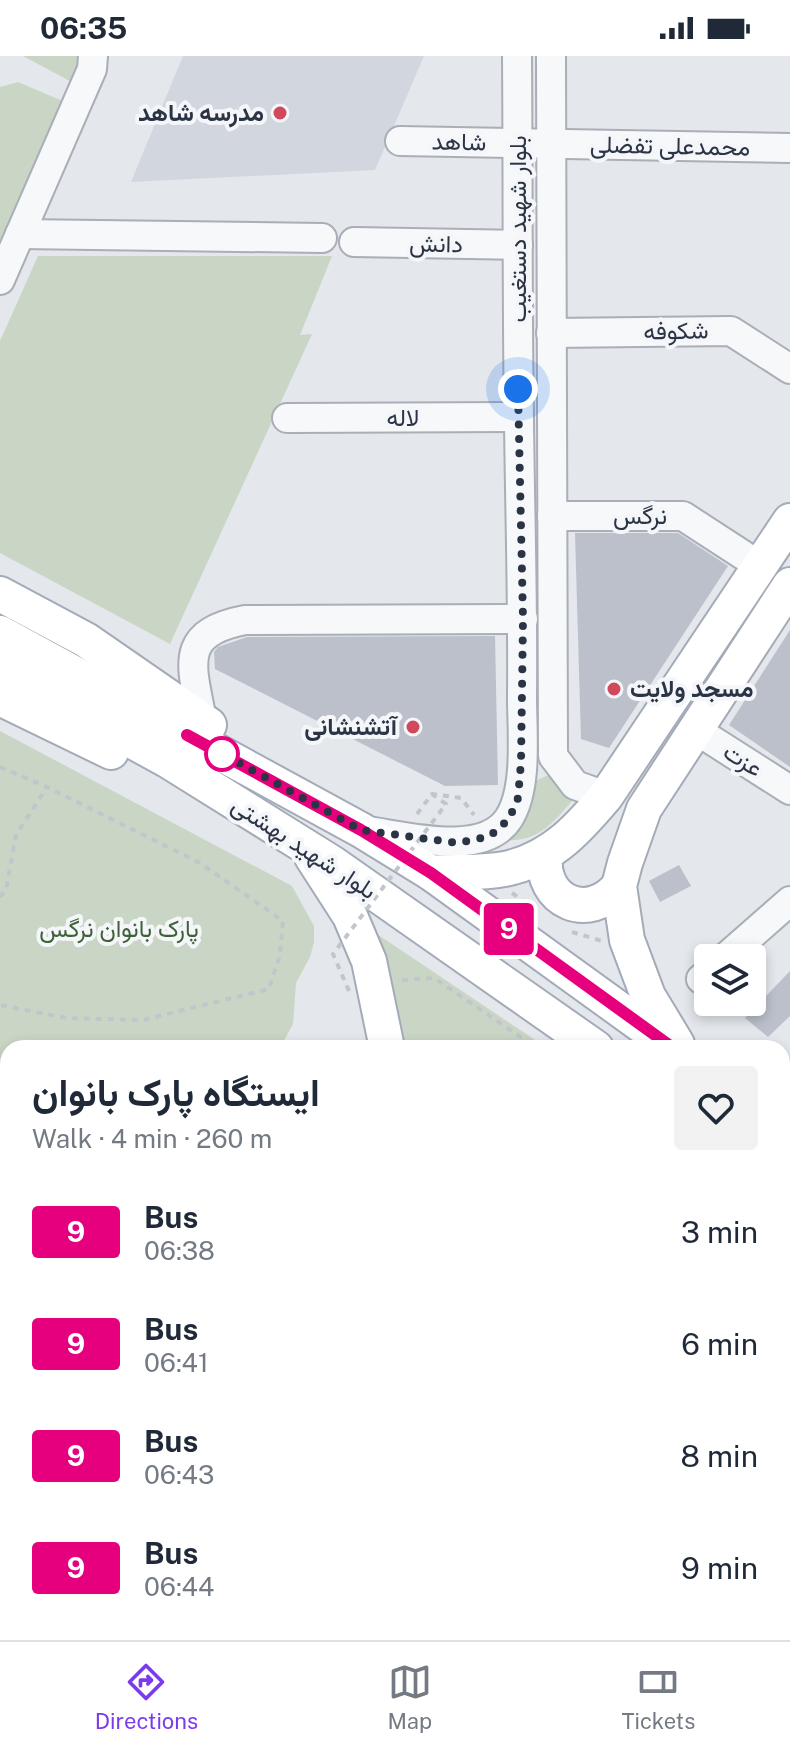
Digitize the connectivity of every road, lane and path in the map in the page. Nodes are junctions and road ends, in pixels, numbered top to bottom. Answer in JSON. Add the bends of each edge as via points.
{"nodes":[{"id":1,"x":93,"y":56,"type":"edge"},
{"id":2,"x":517,"y":56,"type":"edge"},
{"id":3,"x":551,"y":56,"type":"edge"},
{"id":4,"x":400,"y":141,"type":"dead end"},
{"id":5,"x":517,"y":143,"type":"junction"},
{"id":6,"x":550,"y":143,"type":"junction"},
{"id":7,"x":790,"y":148,"type":"edge"},
{"id":8,"x":20,"y":234,"type":"junction"},
{"id":9,"x":322,"y":238,"type":"dead end"},
{"id":10,"x":354,"y":242,"type":"dead end"},
{"id":11,"x":518,"y":245,"type":"junction"},
{"id":12,"x":0,"y":280,"type":"edge"},
{"id":13,"x":551,"y":333,"type":"junction"},
{"id":14,"x":790,"y":369,"type":"edge"},
{"id":15,"x":518,"y":417,"type":"junction"},
{"id":16,"x":287,"y":418,"type":"dead end"},
{"id":17,"x":552,"y":516,"type":"junction"},
{"id":18,"x":790,"y":521,"type":"edge"},
{"id":19,"x":760,"y":566,"type":"junction"},
{"id":20,"x":0,"y":594,"type":"edge"},
{"id":21,"x":785,"y":602,"type":"edge"},
{"id":22,"x":523,"y":619,"type":"junction"},
{"id":23,"x":0,"y":633,"type":"edge"},
{"id":24,"x":0,"y":669,"type":"edge"},
{"id":25,"x":0,"y":698,"type":"edge"},
{"id":26,"x":194,"y":728,"type":"junction"},
{"id":27,"x":696,"y":730,"type":"junction"},
{"id":28,"x":553,"y":756,"type":"junction"},
{"id":29,"x":521,"y":762,"type":"junction"},
{"id":30,"x":0,"y":767,"type":"edge"},
{"id":31,"x":47,"y":787,"type":"junction"},
{"id":32,"x":790,"y":790,"type":"edge"},
{"id":33,"x":432,"y":794,"type":"dead end"},
{"id":34,"x":606,"y":796,"type":"junction"},
{"id":35,"x":264,"y":822,"type":"junction"},
{"id":36,"x":361,"y":830,"type":"junction"},
{"id":37,"x":306,"y":847,"type":"junction"},
{"id":38,"x":545,"y":855,"type":"junction"},
{"id":39,"x":431,"y":873,"type":"junction"},
{"id":40,"x":619,"y":886,"type":"junction"},
{"id":41,"x":0,"y":897,"type":"edge"},
{"id":42,"x":790,"y":901,"type":"edge"},
{"id":43,"x":741,"y":944,"type":"edge"},
{"id":44,"x":402,"y":980,"type":"dead end"},
{"id":45,"x":349,"y":991,"type":"dead end"},
{"id":46,"x":0,"y":1005,"type":"edge"},
{"id":47,"x":385,"y":1040,"type":"edge"},
{"id":48,"x":524,"y":1040,"type":"edge"},
{"id":49,"x":584,"y":1040,"type":"edge"},
{"id":50,"x":662,"y":1040,"type":"edge"},
{"id":51,"x":674,"y":1040,"type":"edge"}],
"edges":[{"from":1,"to":8,"type":"street","via":[[92,69]]},
{"from":2,"to":5,"type":"street","name":"بلوار شهید دستغیب"},
{"from":3,"to":6,"type":"street","name":"بلوار شهید دستغیب"},
{"from":4,"to":5,"type":"street","name":"شاهد"},
{"from":5,"to":6,"type":"street","name":"شاهد"},
{"from":5,"to":11,"type":"street","name":"بلوار شهید دستغیب"},
{"from":6,"to":7,"type":"street","name":"محمدعلی تفضلی"},
{"from":6,"to":13,"type":"street","name":"بلوار شهید دستغیب"},
{"from":8,"to":9,"type":"street"},
{"from":8,"to":12,"type":"street"},
{"from":10,"to":11,"type":"street","name":"دانش"},
{"from":11,"to":15,"type":"street","name":"بلوار شهید دستغیب"},
{"from":13,"to":14,"type":"street","name":"شکوفه","via":[[731,331]]},
{"from":13,"to":17,"type":"street","name":"بلوار شهید دستغیب"},
{"from":15,"to":16,"type":"street","name":"لاله"},
{"from":15,"to":22,"type":"street","name":"بلوار شهید دستغیب"},
{"from":17,"to":19,"type":"street","name":"نرگس","via":[[683,516]]},
{"from":17,"to":28,"type":"street","name":"بلوار شهید دستغیب"},
{"from":18,"to":19,"type":"main road"},
{"from":19,"to":34,"type":"main road"},
{"from":20,"to":26,"type":"main road","via":[[86,640]]},
{"from":21,"to":27,"type":"main road"},
{"from":22,"to":26,"type":"street","via":[[245,620],[212,628],[194,654]]},
{"from":22,"to":29,"type":"street","name":"بلوار شهید دستغیب"},
{"from":23,"to":26,"type":"main road"},
{"from":24,"to":35,"type":"main road","name":"بلوار شهید بهشتی","via":[[167,760]]},
{"from":25,"to":35,"type":"main road"},
{"from":26,"to":36,"type":"main road","name":"بلوار شهید بهشتی"},
{"from":27,"to":32,"type":"street","name":"عزت"},
{"from":27,"to":40,"type":"main road","via":[[644,809]]},
{"from":28,"to":29,"type":"street","via":[[538,765]]},
{"from":28,"to":34,"type":"street","via":[[575,785]]},
{"from":29,"to":36,"type":"street","name":"بلوار شهید دستغیب","via":[[518,798],[509,819],[490,836],[458,843]]},
{"from":30,"to":31,"type":"path"},
{"from":31,"to":41,"type":"path","via":[[16,835],[6,890]]},
{"from":31,"to":46,"type":"path","via":[[200,863],[283,921],[280,955],[269,989],[143,1020],[66,1018]]},
{"from":33,"to":45,"type":"path","bridge":true,"via":[[446,804],[333,954]]},
{"from":34,"to":38,"type":"main road","via":[[581,826]]},
{"from":35,"to":37,"type":"main road","name":"بلوار شهید بهشتی"},
{"from":36,"to":39,"type":"main road","name":"بلوار شهید بهشتی"},
{"from":37,"to":47,"type":"main road","via":[[350,916],[366,954]]},
{"from":37,"to":49,"type":"main road","name":"بلوار شهید بهشتی"},
{"from":38,"to":39,"type":"main road","via":[[510,868]]},
{"from":38,"to":40,"type":"main road","via":[[549,885],[573,904],[604,901]]},
{"from":39,"to":50,"type":"main road","name":"بلوار شهید بهشتی"},
{"from":40,"to":51,"type":"main road","via":[[632,954],[648,996]]},
{"from":42,"to":43,"type":"street"},
{"from":44,"to":48,"type":"path","via":[[434,978]]}]}
